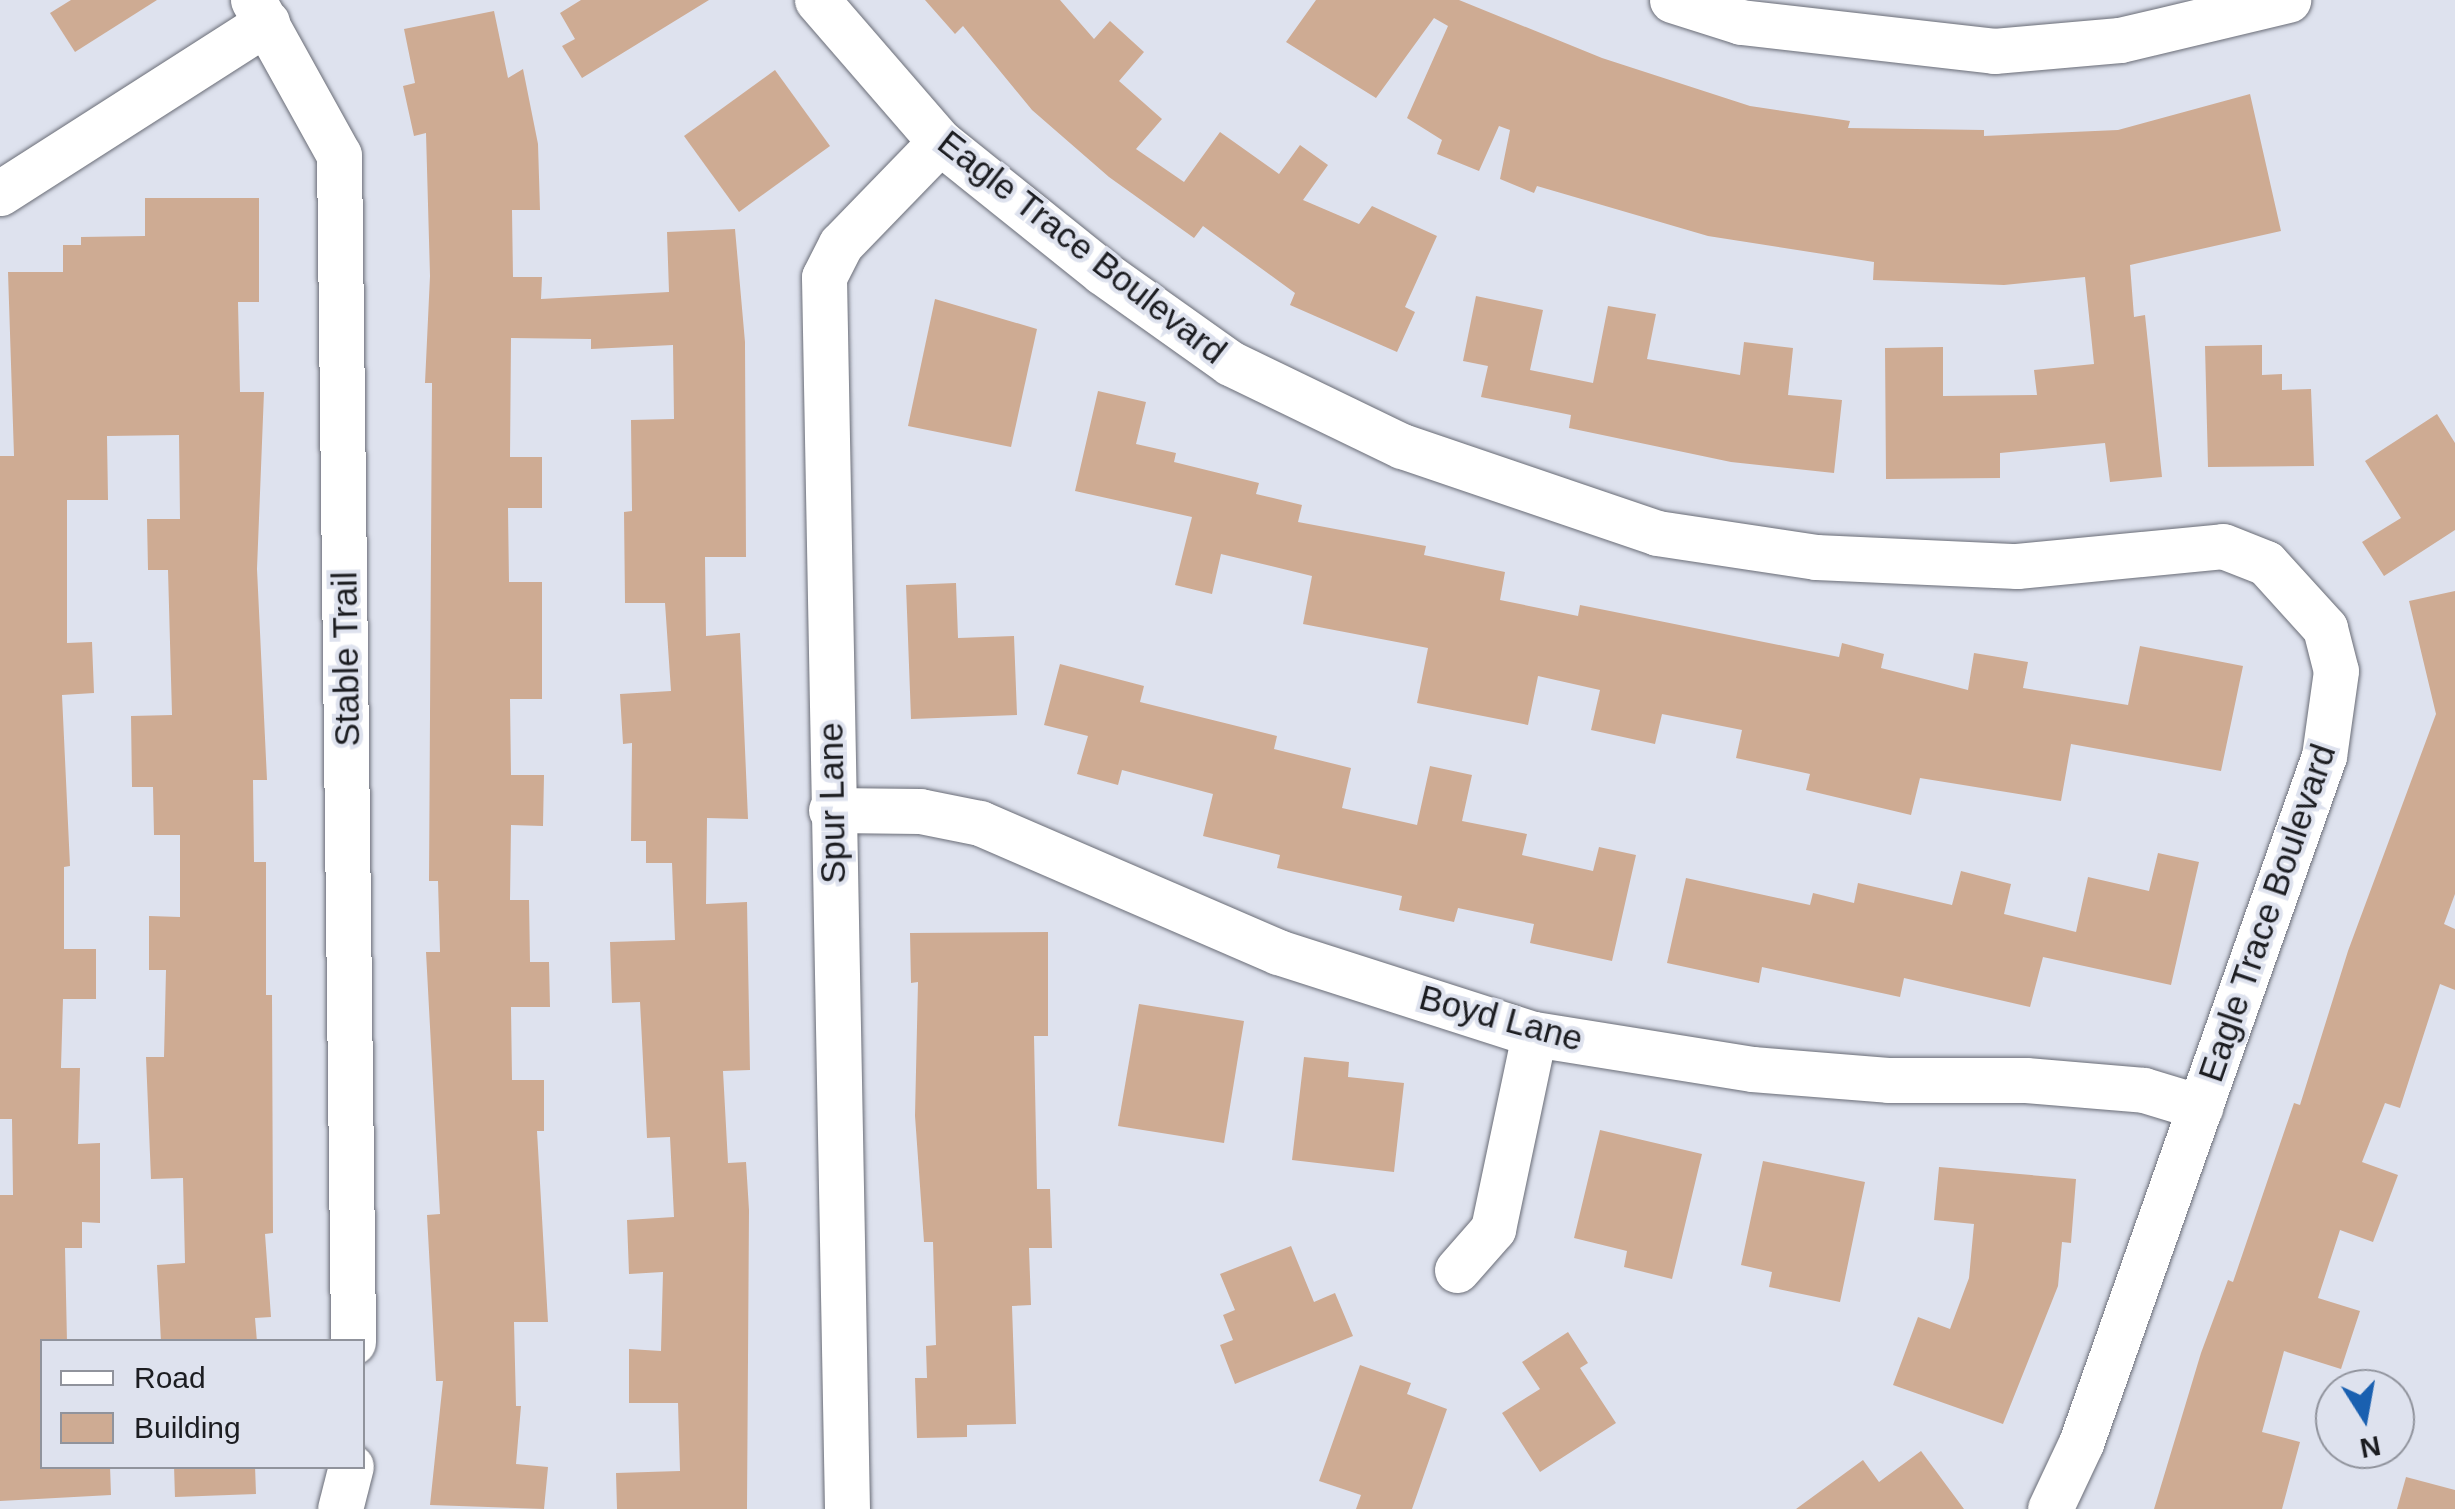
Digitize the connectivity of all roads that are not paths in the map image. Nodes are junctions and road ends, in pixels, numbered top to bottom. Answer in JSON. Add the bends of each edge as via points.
{"nodes":[{"id":1,"x":817,"y":0,"type":"edge"},
{"id":2,"x":1672,"y":0,"type":"edge"},
{"id":3,"x":2288,"y":0,"type":"edge"},
{"id":4,"x":260,"y":11,"type":"edge"},
{"id":5,"x":940,"y":142,"type":"junction"},
{"id":6,"x":0,"y":192,"type":"edge"},
{"id":7,"x":831,"y":810,"type":"junction"},
{"id":8,"x":1534,"y":1034,"type":"junction"},
{"id":9,"x":2200,"y":1106,"type":"junction"},
{"id":10,"x":1457,"y":1270,"type":"dead end"},
{"id":11,"x":352,"y":1339,"type":"edge"},
{"id":12,"x":350,"y":1469,"type":"edge"},
{"id":13,"x":340,"y":1509,"type":"edge"},
{"id":14,"x":847,"y":1509,"type":"edge"},
{"id":15,"x":2050,"y":1509,"type":"edge"}],
"edges":[{"from":1,"to":5,"type":"street","name":"Eagle Trace Boulevard"},
{"from":2,"to":3,"type":"street","via":[[1741,22],[1994,52],[2120,40]]},
{"from":4,"to":6,"type":"street"},
{"from":4,"to":11,"type":"street","name":"Stable Trail","via":[[339,155]]},
{"from":5,"to":7,"type":"street","name":"Spur Lane","via":[[841,244],[824,277]]},
{"from":5,"to":9,"type":"street","name":"Eagle Trace Boulevard","via":[[1230,363],[1402,446],[1657,534],[1816,558],[2017,566],[2224,546],[2266,563],[2325,628],[2336,671],[2334,712]]},
{"from":7,"to":8,"type":"street","name":"Boyd Lane","via":[[920,812],[980,822],[1278,952]]},
{"from":7,"to":14,"type":"street","name":"Spur Lane"},
{"from":8,"to":9,"type":"street","name":"Boyd Lane","via":[[1752,1069],[2144,1090]]},
{"from":8,"to":10,"type":"street","via":[[1493,1229]]},
{"from":9,"to":15,"type":"street","name":"Eagle Trace Boulevard","via":[[2081,1443]]},
{"from":12,"to":13,"type":"street"}]}
